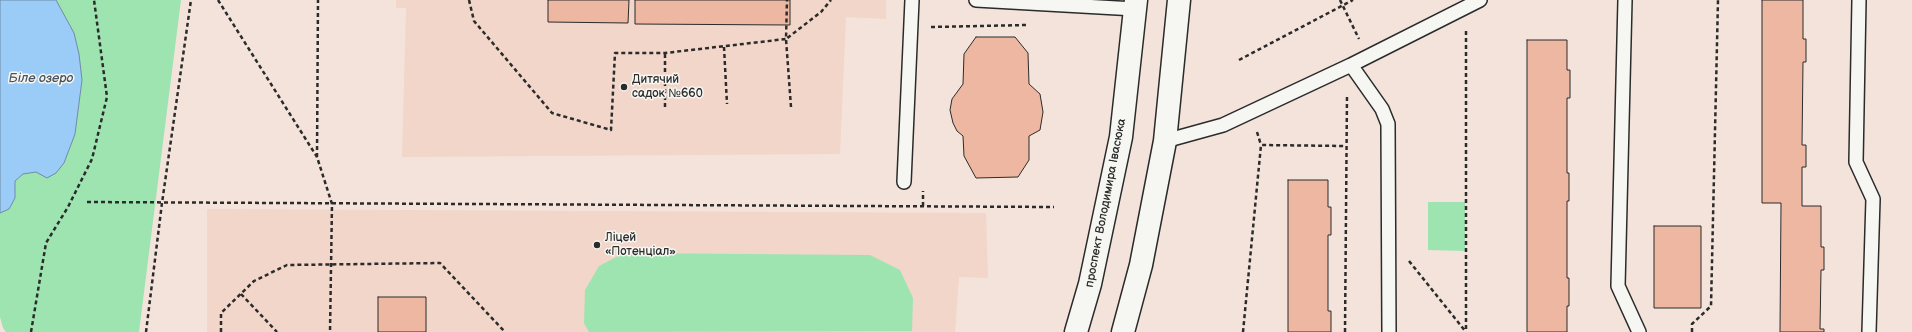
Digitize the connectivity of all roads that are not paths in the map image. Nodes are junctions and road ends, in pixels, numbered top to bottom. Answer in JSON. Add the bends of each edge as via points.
{"nodes":[{"id":1,"x":912,"y":0,"type":"edge"},
{"id":2,"x":976,"y":0,"type":"edge"},
{"id":3,"x":1179,"y":0,"type":"edge"},
{"id":4,"x":1480,"y":0,"type":"edge"},
{"id":5,"x":1625,"y":0,"type":"edge"},
{"id":6,"x":1859,"y":0,"type":"edge"},
{"id":7,"x":1135,"y":4,"type":"edge"},
{"id":8,"x":1349,"y":66,"type":"junction"},
{"id":9,"x":1165,"y":141,"type":"junction"},
{"id":10,"x":904,"y":182,"type":"dead end"},
{"id":11,"x":1076,"y":332,"type":"edge"},
{"id":12,"x":1124,"y":332,"type":"edge"},
{"id":13,"x":1389,"y":332,"type":"edge"},
{"id":14,"x":1639,"y":332,"type":"edge"},
{"id":15,"x":1869,"y":332,"type":"edge"}],
"edges":[{"from":1,"to":10,"type":"lane"},
{"from":2,"to":7,"type":"lane"},
{"from":3,"to":9,"type":"main road"},
{"from":4,"to":8,"type":"lane"},
{"from":5,"to":14,"type":"lane","via":[[1618,286]]},
{"from":6,"to":15,"type":"lane","via":[[1856,162],[1873,199]]},
{"from":7,"to":11,"type":"main road","name":"проспект Володимира Івасюка","via":[[1121,137],[1090,284]]},
{"from":8,"to":9,"type":"lane","via":[[1223,125]]},
{"from":8,"to":13,"type":"lane","via":[[1382,110],[1388,124]]},
{"from":9,"to":12,"type":"main road","via":[[1141,265]]}]}
